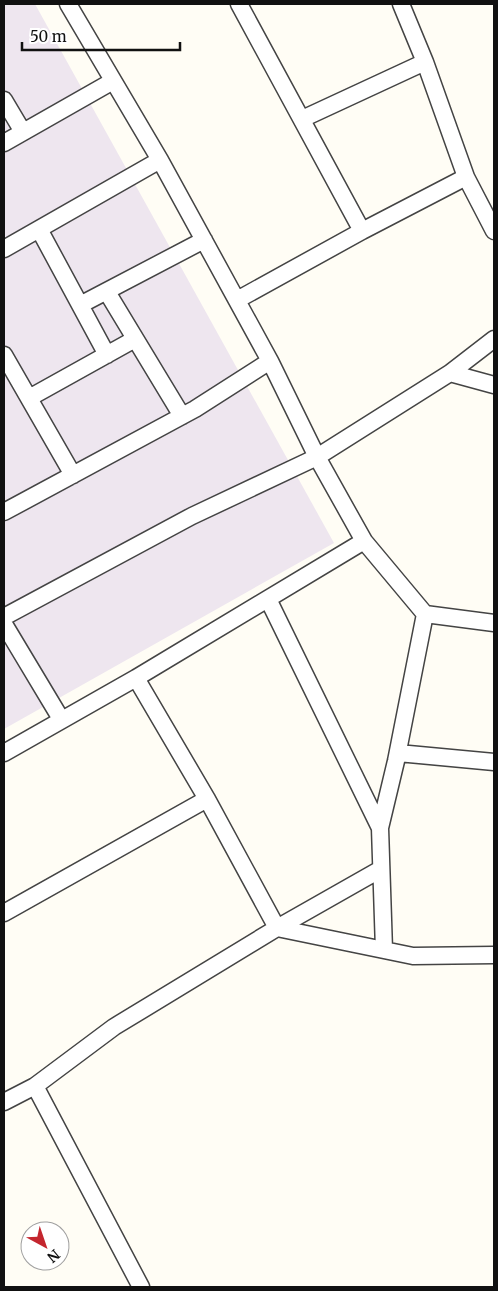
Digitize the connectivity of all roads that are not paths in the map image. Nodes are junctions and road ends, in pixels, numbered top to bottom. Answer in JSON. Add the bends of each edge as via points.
{"nodes":[{"id":1,"x":69,"y":4,"type":"edge"},
{"id":2,"x":239,"y":4,"type":"edge"},
{"id":3,"x":401,"y":4,"type":"edge"},
{"id":4,"x":425,"y":62,"type":"junction"},
{"id":5,"x":113,"y":81,"type":"junction"},
{"id":6,"x":4,"y":100,"type":"edge"},
{"id":7,"x":302,"y":119,"type":"junction"},
{"id":8,"x":23,"y":132,"type":"junction"},
{"id":9,"x":4,"y":143,"type":"edge"},
{"id":10,"x":160,"y":160,"type":"junction"},
{"id":11,"x":466,"y":177,"type":"junction"},
{"id":12,"x":39,"y":229,"type":"junction"},
{"id":13,"x":362,"y":231,"type":"junction"},
{"id":14,"x":494,"y":232,"type":"edge"},
{"id":15,"x":204,"y":240,"type":"junction"},
{"id":16,"x":4,"y":249,"type":"edge"},
{"id":17,"x":107,"y":292,"type":"junction"},
{"id":18,"x":237,"y":300,"type":"junction"},
{"id":19,"x":80,"y":305,"type":"junction"},
{"id":20,"x":135,"y":339,"type":"junction"},
{"id":21,"x":494,"y":339,"type":"edge"},
{"id":22,"x":4,"y":355,"type":"edge"},
{"id":23,"x":107,"y":355,"type":"junction"},
{"id":24,"x":270,"y":360,"type":"junction"},
{"id":25,"x":450,"y":373,"type":"junction"},
{"id":26,"x":494,"y":385,"type":"edge"},
{"id":27,"x":29,"y":398,"type":"junction"},
{"id":28,"x":182,"y":416,"type":"junction"},
{"id":29,"x":317,"y":457,"type":"junction"},
{"id":30,"x":73,"y":475,"type":"junction"},
{"id":31,"x":4,"y":512,"type":"edge"},
{"id":32,"x":364,"y":541,"type":"junction"},
{"id":33,"x":268,"y":598,"type":"junction"},
{"id":34,"x":425,"y":614,"type":"junction"},
{"id":35,"x":4,"y":618,"type":"edge"},
{"id":36,"x":4,"y":624,"type":"edge"},
{"id":37,"x":494,"y":624,"type":"edge"},
{"id":38,"x":136,"y":678,"type":"junction"},
{"id":39,"x":61,"y":719,"type":"junction"},
{"id":40,"x":4,"y":753,"type":"edge"},
{"id":41,"x":398,"y":753,"type":"junction"},
{"id":42,"x":494,"y":762,"type":"edge"},
{"id":43,"x":207,"y":798,"type":"junction"},
{"id":44,"x":380,"y":828,"type":"junction"},
{"id":45,"x":381,"y":870,"type":"junction"},
{"id":46,"x":4,"y":913,"type":"edge"},
{"id":47,"x":277,"y":928,"type":"junction"},
{"id":48,"x":384,"y":950,"type":"junction"},
{"id":49,"x":494,"y":955,"type":"edge"},
{"id":50,"x":35,"y":1086,"type":"junction"},
{"id":51,"x":4,"y":1102,"type":"edge"},
{"id":52,"x":141,"y":1287,"type":"edge"}],
"edges":[{"from":1,"to":5,"type":"street"},
{"from":2,"to":7,"type":"street"},
{"from":3,"to":4,"type":"street"},
{"from":4,"to":7,"type":"street"},
{"from":4,"to":11,"type":"street"},
{"from":5,"to":8,"type":"street"},
{"from":5,"to":10,"type":"street"},
{"from":6,"to":8,"type":"street"},
{"from":7,"to":13,"type":"street"},
{"from":8,"to":9,"type":"street"},
{"from":10,"to":12,"type":"street"},
{"from":10,"to":15,"type":"street"},
{"from":11,"to":13,"type":"street"},
{"from":11,"to":14,"type":"street"},
{"from":12,"to":16,"type":"street"},
{"from":12,"to":19,"type":"street"},
{"from":13,"to":18,"type":"street"},
{"from":15,"to":17,"type":"street"},
{"from":15,"to":18,"type":"street"},
{"from":17,"to":19,"type":"street"},
{"from":17,"to":20,"type":"street"},
{"from":18,"to":24,"type":"street"},
{"from":19,"to":23,"type":"street"},
{"from":20,"to":23,"type":"street"},
{"from":20,"to":28,"type":"street"},
{"from":21,"to":25,"type":"street"},
{"from":22,"to":27,"type":"street"},
{"from":23,"to":27,"type":"street"},
{"from":24,"to":28,"type":"street"},
{"from":24,"to":29,"type":"street"},
{"from":25,"to":26,"type":"street"},
{"from":25,"to":29,"type":"street"},
{"from":27,"to":30,"type":"street"},
{"from":28,"to":30,"type":"street"},
{"from":29,"to":32,"type":"street"},
{"from":29,"to":35,"type":"street","via":[[192,516]]},
{"from":30,"to":31,"type":"street"},
{"from":32,"to":33,"type":"street"},
{"from":32,"to":34,"type":"street"},
{"from":33,"to":38,"type":"street"},
{"from":33,"to":44,"type":"street"},
{"from":34,"to":37,"type":"street"},
{"from":34,"to":41,"type":"street"},
{"from":36,"to":39,"type":"street"},
{"from":38,"to":39,"type":"street"},
{"from":38,"to":43,"type":"street"},
{"from":39,"to":40,"type":"street"},
{"from":41,"to":42,"type":"street"},
{"from":41,"to":44,"type":"street"},
{"from":43,"to":46,"type":"street"},
{"from":43,"to":47,"type":"street"},
{"from":44,"to":45,"type":"street"},
{"from":45,"to":47,"type":"street"},
{"from":45,"to":48,"type":"street"},
{"from":47,"to":48,"type":"street"},
{"from":47,"to":50,"type":"street","via":[[114,1027]]},
{"from":48,"to":49,"type":"street","via":[[413,956]]},
{"from":50,"to":51,"type":"street"},
{"from":50,"to":52,"type":"street"}]}
